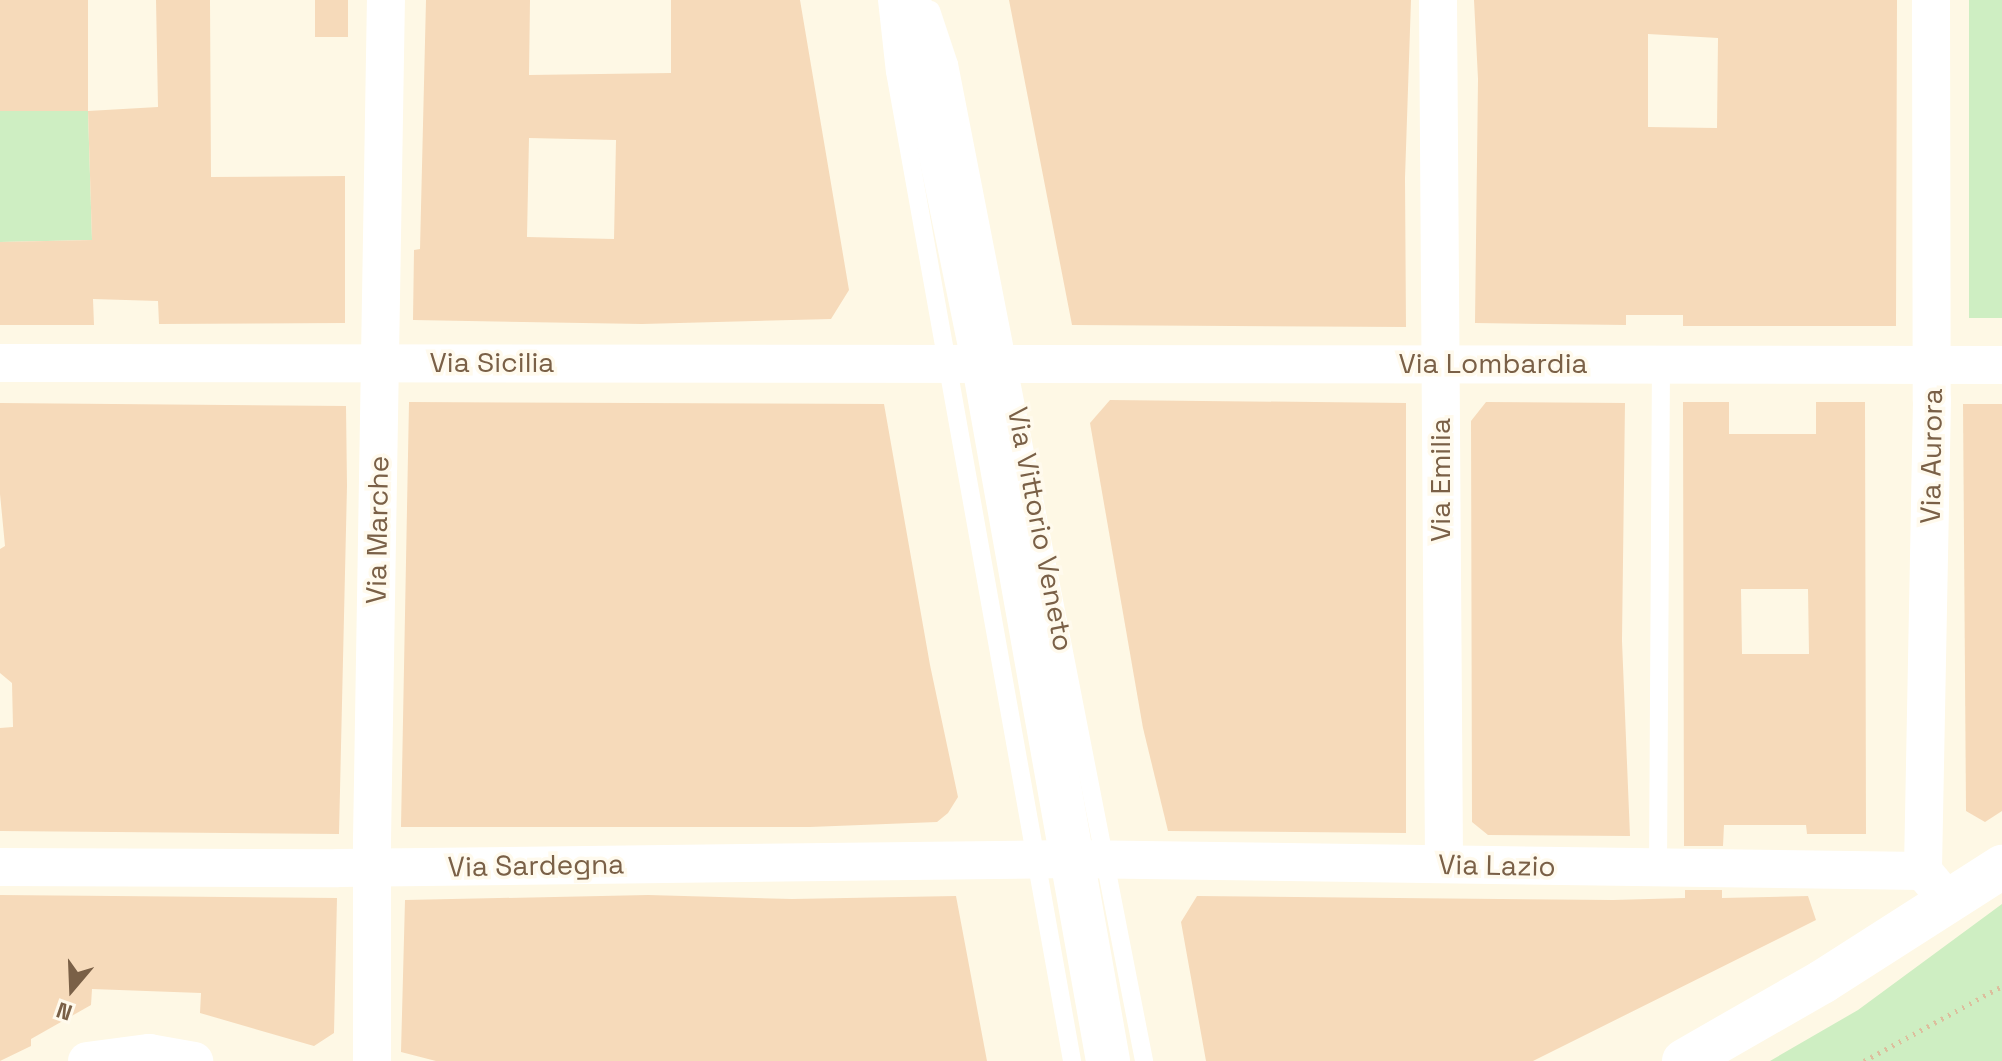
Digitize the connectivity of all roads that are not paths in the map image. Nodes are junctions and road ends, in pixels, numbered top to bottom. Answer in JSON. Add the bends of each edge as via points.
{"nodes":[{"id":1,"x":386,"y":0,"type":"edge"},
{"id":2,"x":887,"y":0,"type":"edge"},
{"id":3,"x":909,"y":0,"type":"edge"},
{"id":4,"x":928,"y":0,"type":"edge"},
{"id":5,"x":1438,"y":0,"type":"edge"},
{"id":6,"x":1931,"y":0,"type":"edge"},
{"id":7,"x":380,"y":362,"type":"junction"},
{"id":8,"x":1661,"y":362,"type":"junction"},
{"id":9,"x":0,"y":363,"type":"edge"},
{"id":10,"x":1439,"y":364,"type":"junction"},
{"id":11,"x":1932,"y":364,"type":"junction"},
{"id":12,"x":2002,"y":365,"type":"edge"},
{"id":13,"x":981,"y":366,"type":"junction"},
{"id":14,"x":1070,"y":859,"type":"junction"},
{"id":15,"x":1444,"y":864,"type":"junction"},
{"id":16,"x":0,"y":867,"type":"edge"},
{"id":17,"x":372,"y":867,"type":"junction"},
{"id":18,"x":2002,"y":867,"type":"edge"},
{"id":19,"x":1658,"y":868,"type":"junction"},
{"id":20,"x":1936,"y":886,"type":"junction"},
{"id":21,"x":87,"y":1061,"type":"edge"},
{"id":22,"x":194,"y":1061,"type":"edge"},
{"id":23,"x":372,"y":1061,"type":"edge"},
{"id":24,"x":1072,"y":1061,"type":"edge"},
{"id":25,"x":1108,"y":1061,"type":"edge"},
{"id":26,"x":1144,"y":1061,"type":"edge"},
{"id":27,"x":1684,"y":1061,"type":"edge"}],
"edges":[{"from":1,"to":7,"type":"street","name":"Via Marche"},
{"from":2,"to":13,"type":"lane","name":"Via Vittorio Veneto","via":[[893,61]]},
{"from":3,"to":13,"type":"main road","name":"Via Vittorio Veneto"},
{"from":4,"to":13,"type":"lane","name":"Via Vittorio Veneto","via":[[949,64]]},
{"from":5,"to":10,"type":"street","name":"Via Emilia"},
{"from":6,"to":11,"type":"street","name":"Via Aurora"},
{"from":7,"to":9,"type":"street","name":"Via Sicilia"},
{"from":7,"to":13,"type":"street","name":"Via Sicilia"},
{"from":7,"to":17,"type":"street","name":"Via Marche"},
{"from":8,"to":10,"type":"street","name":"Via Lombardia"},
{"from":8,"to":11,"type":"street","name":"Via Lombardia"},
{"from":8,"to":19,"type":"lane"},
{"from":10,"to":13,"type":"street","name":"Via Lombardia"},
{"from":10,"to":15,"type":"street","name":"Via Emilia"},
{"from":11,"to":12,"type":"street","name":"Via Lombardia"},
{"from":11,"to":20,"type":"street","name":"Via Aurora"},
{"from":13,"to":14,"type":"main road","name":"Via Vittorio Veneto"},
{"from":14,"to":15,"type":"street","name":"Via Lazio"},
{"from":14,"to":17,"type":"street","name":"Via Sardegna"},
{"from":14,"to":24,"type":"lane","name":"Via Vittorio Veneto"},
{"from":14,"to":25,"type":"main road","name":"Via Vittorio Veneto"},
{"from":14,"to":26,"type":"lane","name":"Via Vittorio Veneto"},
{"from":15,"to":19,"type":"street","name":"Via Lazio"},
{"from":16,"to":17,"type":"street","name":"Via Sardegna"},
{"from":17,"to":23,"type":"street","name":"Via Marche"},
{"from":18,"to":20,"type":"main road"},
{"from":19,"to":20,"type":"street","name":"Via Lazio"},
{"from":20,"to":27,"type":"main road","via":[[1822,982]]},
{"from":21,"to":22,"type":"street","via":[[149,1053]]}]}
